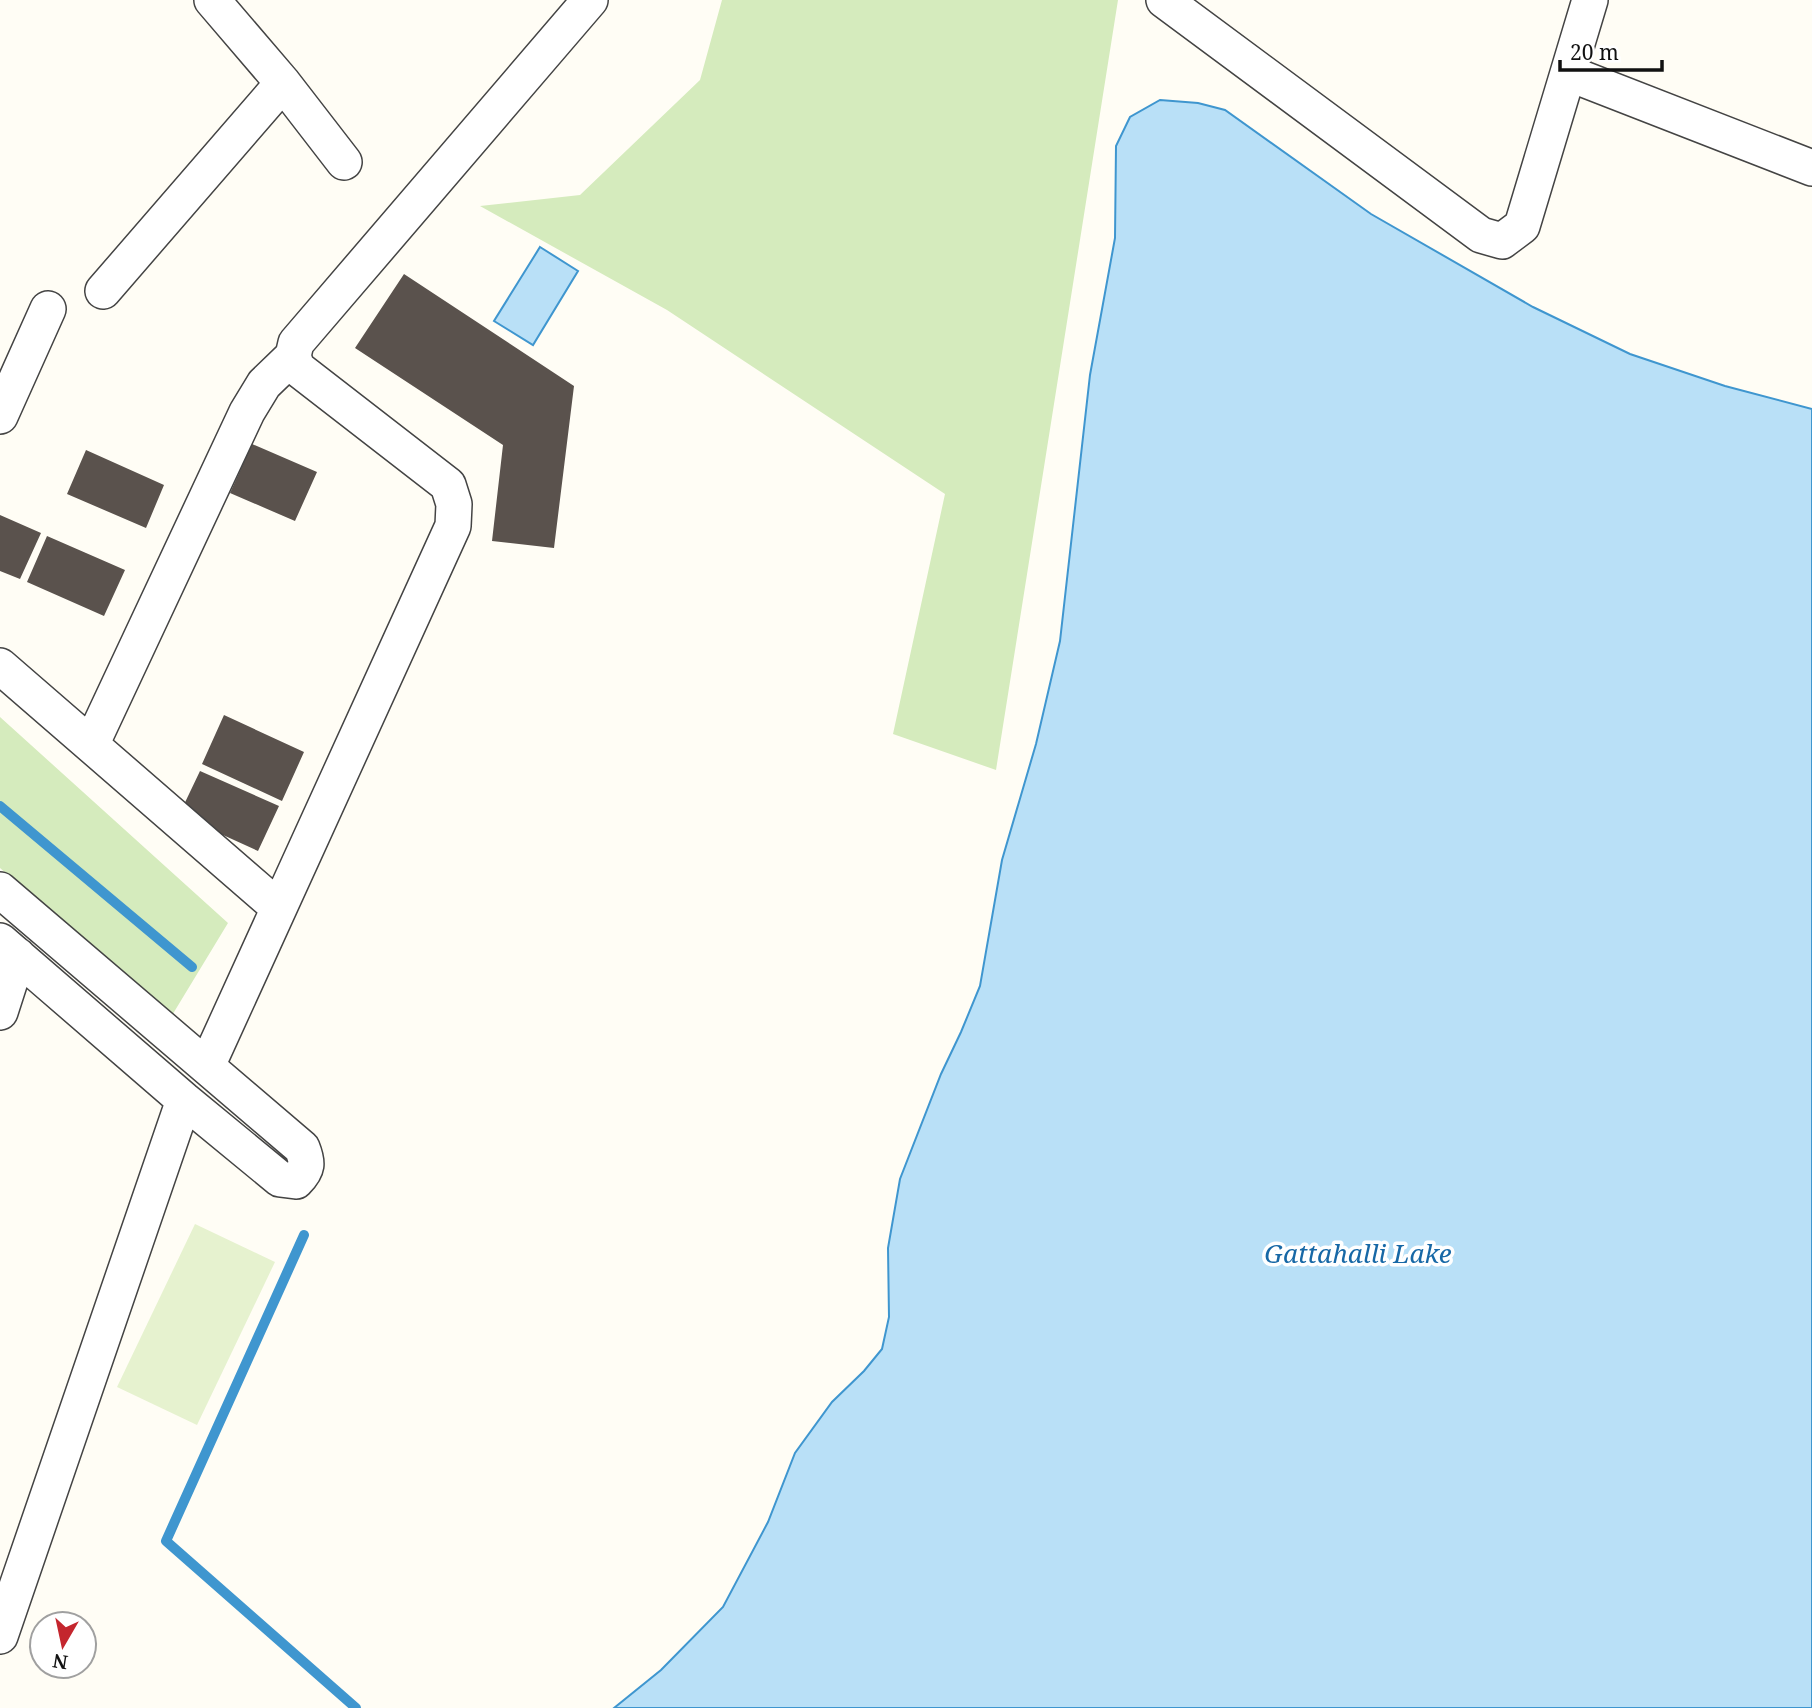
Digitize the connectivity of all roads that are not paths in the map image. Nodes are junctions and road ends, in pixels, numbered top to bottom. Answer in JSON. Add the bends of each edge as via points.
{"nodes":[{"id":1,"x":212,"y":0,"type":"edge"},
{"id":2,"x":590,"y":0,"type":"edge"},
{"id":3,"x":1164,"y":0,"type":"edge"},
{"id":4,"x":1590,"y":0,"type":"edge"},
{"id":5,"x":1568,"y":73,"type":"junction"},
{"id":6,"x":283,"y":83,"type":"junction"},
{"id":7,"x":344,"y":162,"type":"dead end"},
{"id":8,"x":1812,"y":168,"type":"edge"},
{"id":9,"x":103,"y":291,"type":"dead end"},
{"id":10,"x":48,"y":309,"type":"dead end"},
{"id":11,"x":293,"y":356,"type":"junction"},
{"id":12,"x":0,"y":416,"type":"edge"},
{"id":13,"x":0,"y":666,"type":"edge"},
{"id":14,"x":91,"y":746,"type":"junction"},
{"id":15,"x":0,"y":890,"type":"edge"},
{"id":16,"x":279,"y":908,"type":"junction"},
{"id":17,"x":9,"y":948,"type":"edge"},
{"id":18,"x":0,"y":1012,"type":"edge"},
{"id":19,"x":207,"y":1066,"type":"junction"},
{"id":20,"x":184,"y":1100,"type":"junction"},
{"id":21,"x":0,"y":1636,"type":"edge"}],
"edges":[{"from":1,"to":6,"type":"street"},
{"from":2,"to":11,"type":"street","via":[[296,343]]},
{"from":3,"to":5,"type":"street","via":[[1481,235],[1502,241],[1521,226]]},
{"from":4,"to":5,"type":"street"},
{"from":5,"to":8,"type":"street"},
{"from":6,"to":7,"type":"street"},
{"from":6,"to":9,"type":"street"},
{"from":10,"to":12,"type":"street"},
{"from":11,"to":14,"type":"street","via":[[264,384],[247,412]]},
{"from":11,"to":16,"type":"street","via":[[297,368],[448,485],[454,504],[453,526]]},
{"from":13,"to":14,"type":"street"},
{"from":14,"to":16,"type":"street"},
{"from":15,"to":19,"type":"street"},
{"from":16,"to":19,"type":"street"},
{"from":17,"to":18,"type":"street"},
{"from":17,"to":20,"type":"street"},
{"from":19,"to":20,"type":"street","via":[[302,1148],[307,1160],[304,1173],[296,1181],[280,1179]]},
{"from":20,"to":21,"type":"street"}]}
